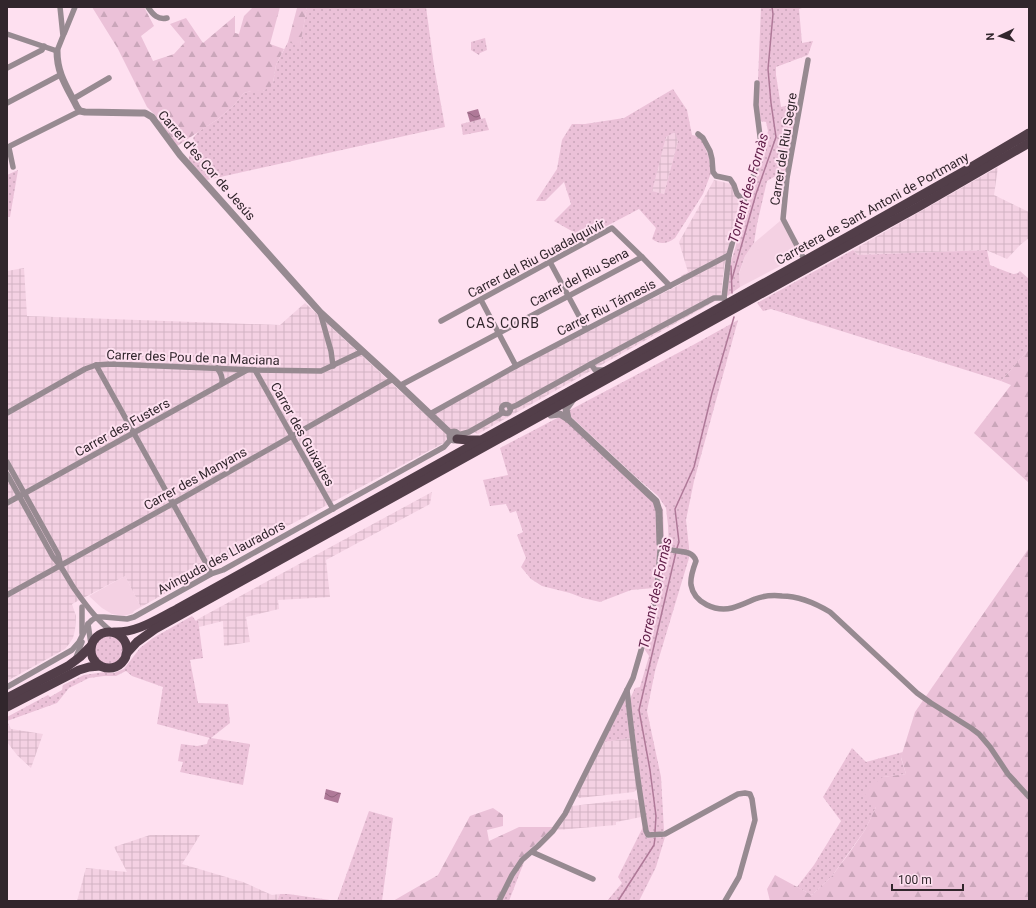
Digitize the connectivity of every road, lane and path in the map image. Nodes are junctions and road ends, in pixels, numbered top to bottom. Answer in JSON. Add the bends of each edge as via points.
{"nodes":[{"id":1,"x":60,"y":7,"type":"edge"},
{"id":2,"x":75,"y":7,"type":"edge"},
{"id":3,"x":148,"y":7,"type":"edge"},
{"id":4,"x":167,"y":18,"type":"dead end"},
{"id":5,"x":7,"y":34,"type":"edge"},
{"id":6,"x":63,"y":36,"type":"junction"},
{"id":7,"x":44,"y":46,"type":"junction"},
{"id":8,"x":57,"y":51,"type":"junction"},
{"id":9,"x":808,"y":60,"type":"dead end"},
{"id":10,"x":7,"y":68,"type":"edge"},
{"id":11,"x":60,"y":75,"type":"junction"},
{"id":12,"x":109,"y":78,"type":"dead end"},
{"id":13,"x":757,"y":83,"type":"dead end"},
{"id":14,"x":73,"y":98,"type":"junction"},
{"id":15,"x":7,"y":103,"type":"edge"},
{"id":16,"x":80,"y":111,"type":"junction"},
{"id":17,"x":1029,"y":133,"type":"edge"},
{"id":18,"x":698,"y":134,"type":"dead end"},
{"id":19,"x":1029,"y":143,"type":"edge"},
{"id":20,"x":13,"y":166,"type":"dead end"},
{"id":21,"x":744,"y":201,"type":"junction"},
{"id":22,"x":729,"y":255,"type":"junction"},
{"id":23,"x":642,"y":257,"type":"junction"},
{"id":24,"x":805,"y":261,"type":"junction"},
{"id":25,"x":550,"y":262,"type":"junction"},
{"id":26,"x":670,"y":286,"type":"junction"},
{"id":27,"x":568,"y":295,"type":"junction"},
{"id":28,"x":481,"y":300,"type":"junction"},
{"id":29,"x":728,"y":303,"type":"junction"},
{"id":30,"x":320,"y":312,"type":"junction"},
{"id":31,"x":441,"y":321,"type":"dead end"},
{"id":32,"x":586,"y":329,"type":"junction"},
{"id":33,"x":498,"y":333,"type":"junction"},
{"id":34,"x":363,"y":351,"type":"junction"},
{"id":35,"x":591,"y":364,"type":"junction"},
{"id":36,"x":96,"y":365,"type":"junction"},
{"id":37,"x":333,"y":366,"type":"junction"},
{"id":38,"x":516,"y":366,"type":"junction"},
{"id":39,"x":216,"y":368,"type":"junction"},
{"id":40,"x":247,"y":370,"type":"junction"},
{"id":41,"x":255,"y":370,"type":"junction"},
{"id":42,"x":607,"y":370,"type":"junction"},
{"id":43,"x":393,"y":379,"type":"junction"},
{"id":44,"x":222,"y":383,"type":"junction"},
{"id":45,"x":401,"y":385,"type":"junction"},
{"id":46,"x":576,"y":396,"type":"junction"},
{"id":47,"x":7,"y":413,"type":"edge"},
{"id":48,"x":430,"y":414,"type":"junction"},
{"id":49,"x":551,"y":415,"type":"joint"},
{"id":50,"x":568,"y":419,"type":"junction"},
{"id":51,"x":515,"y":430,"type":"junction"},
{"id":52,"x":134,"y":432,"type":"junction"},
{"id":53,"x":291,"y":436,"type":"junction"},
{"id":54,"x":454,"y":437,"type":"junction"},
{"id":55,"x":482,"y":439,"type":"junction"},
{"id":56,"x":450,"y":457,"type":"junction"},
{"id":57,"x":7,"y":462,"type":"edge"},
{"id":58,"x":7,"y":474,"type":"edge"},
{"id":59,"x":22,"y":495,"type":"junction"},
{"id":60,"x":7,"y":503,"type":"edge"},
{"id":61,"x":172,"y":504,"type":"junction"},
{"id":62,"x":333,"y":509,"type":"junction"},
{"id":63,"x":665,"y":549,"type":"junction"},
{"id":64,"x":60,"y":564,"type":"junction"},
{"id":65,"x":223,"y":570,"type":"junction"},
{"id":66,"x":211,"y":574,"type":"junction"},
{"id":67,"x":229,"y":580,"type":"junction"},
{"id":68,"x":76,"y":590,"type":"junction"},
{"id":69,"x":7,"y":595,"type":"edge"},
{"id":70,"x":82,"y":607,"type":"junction"},
{"id":71,"x":97,"y":617,"type":"junction"},
{"id":72,"x":88,"y":624,"type":"junction"},
{"id":73,"x":112,"y":632,"type":"junction"},
{"id":74,"x":82,"y":637,"type":"junction"},
{"id":75,"x":91,"y":645,"type":"junction"},
{"id":76,"x":126,"y":654,"type":"junction"},
{"id":77,"x":73,"y":663,"type":"junction"},
{"id":78,"x":100,"y":666,"type":"junction"},
{"id":79,"x":7,"y":687,"type":"edge"},
{"id":80,"x":627,"y":690,"type":"junction"},
{"id":81,"x":7,"y":698,"type":"edge"},
{"id":82,"x":7,"y":707,"type":"edge"},
{"id":83,"x":1029,"y":798,"type":"edge"},
{"id":84,"x":532,"y":852,"type":"junction"},
{"id":85,"x":593,"y":879,"type":"dead end"},
{"id":86,"x":499,"y":901,"type":"edge"},
{"id":87,"x":725,"y":901,"type":"edge"}],
"edges":[{"from":1,"to":6,"type":"street"},
{"from":2,"to":6,"type":"street"},
{"from":3,"to":4,"type":"street","via":[[156,17]]},
{"from":5,"to":7,"type":"street"},
{"from":6,"to":8,"type":"street"},
{"from":7,"to":8,"type":"street"},
{"from":7,"to":10,"type":"street","via":[[42,50]]},
{"from":8,"to":11,"type":"street"},
{"from":9,"to":24,"type":"street","name":"Carrer del Riu Segre","via":[[783,219]]},
{"from":11,"to":14,"type":"street"},
{"from":11,"to":15,"type":"street"},
{"from":12,"to":14,"type":"street"},
{"from":13,"to":21,"type":"street","via":[[756,105],[761,144],[758,162]]},
{"from":14,"to":16,"type":"street"},
{"from":16,"to":20,"type":"street","via":[[10,146]]},
{"from":16,"to":30,"type":"street","name":"Carrer d'es Cor de Jesús","via":[[145,113],[152,117],[183,158]]},
{"from":17,"to":24,"type":"main road","name":"Carretera de Sant Antoni de Portmany"},
{"from":18,"to":21,"type":"street","via":[[710,151],[713,172],[716,176],[730,179],[737,194]]},
{"from":19,"to":29,"type":"main road","name":"Carretera de Sant Antoni de Portmany","via":[[918,207]]},
{"from":21,"to":22,"type":"street"},
{"from":22,"to":26,"type":"street","name":"Carrer Riu Támesis"},
{"from":22,"to":29,"type":"street"},
{"from":23,"to":25,"type":"street","name":"Carrer del Riu Guadalquivir","via":[[612,228]]},
{"from":23,"to":26,"type":"street","name":"Carrer del Riu Guadalquivir"},
{"from":23,"to":27,"type":"street","name":"Carrer del Riu Sena"},
{"from":24,"to":29,"type":"main road","name":"Carretera de Sant Antoni de Portmany"},
{"from":25,"to":27,"type":"street"},
{"from":25,"to":28,"type":"street","name":"Carrer del Riu Guadalquivir"},
{"from":26,"to":32,"type":"street","name":"Carrer Riu Támesis"},
{"from":27,"to":32,"type":"street"},
{"from":27,"to":33,"type":"street","name":"Carrer del Riu Sena"},
{"from":28,"to":31,"type":"street","name":"Carrer del Riu Guadalquivir"},
{"from":28,"to":33,"type":"street"},
{"from":29,"to":35,"type":"street","via":[[714,298]]},
{"from":29,"to":42,"type":"main road"},
{"from":29,"to":46,"type":"main road"},
{"from":30,"to":34,"type":"street","name":"Carrer d'es Cor de Jesús"},
{"from":30,"to":37,"type":"street"},
{"from":32,"to":38,"type":"street","name":"Carrer Riu Támesis"},
{"from":33,"to":38,"type":"street"},
{"from":33,"to":45,"type":"street","name":"Carrer del Riu Sena"},
{"from":34,"to":37,"type":"street","name":"Carrer des Pou de na Maciana"},
{"from":34,"to":43,"type":"street","name":"Carrer d'es Cor de Jesús"},
{"from":35,"to":42,"type":"street","via":[[595,370]]},
{"from":35,"to":54,"type":"street","name":"Avinguda des Llauradors","via":[[510,408],[509,413],[503,412],[469,432]]},
{"from":36,"to":39,"type":"street","name":"Carrer des Pou de na Maciana"},
{"from":36,"to":47,"type":"street","name":"Carrer des Pou de na Maciana"},
{"from":36,"to":52,"type":"street"},
{"from":37,"to":41,"type":"street","name":"Carrer des Pou de na Maciana","via":[[321,371]]},
{"from":38,"to":48,"type":"street","name":"Carrer Riu Támesis"},
{"from":39,"to":40,"type":"street","name":"Carrer des Pou de na Maciana"},
{"from":39,"to":44,"type":"street","via":[[222,375]]},
{"from":40,"to":41,"type":"street","name":"Carrer des Pou de na Maciana"},
{"from":40,"to":44,"type":"street","name":"Carrer des Fusters"},
{"from":41,"to":53,"type":"street","name":"Carrer des Guixaires"},
{"from":42,"to":55,"type":"main road"},
{"from":43,"to":45,"type":"street","name":"Carrer d'es Cor de Jesús"},
{"from":43,"to":53,"type":"street","name":"Carrer des Manyans"},
{"from":44,"to":52,"type":"street","name":"Carrer des Fusters"},
{"from":45,"to":48,"type":"street","name":"Carrer d'es Cor de Jesús"},
{"from":46,"to":50,"type":"street","via":[[566,409]]},
{"from":46,"to":51,"type":"main road"},
{"from":48,"to":54,"type":"street","name":"Carrer d'es Cor de Jesús"},
{"from":49,"to":50,"type":"street","via":[[560,414]]},
{"from":49,"to":51,"type":"street","via":[[530,426]]},
{"from":50,"to":63,"type":"street","via":[[656,501],[659,511],[660,544]]},
{"from":51,"to":76,"type":"main road","via":[[155,629]]},
{"from":52,"to":59,"type":"street","name":"Carrer des Fusters"},
{"from":52,"to":61,"type":"street"},
{"from":53,"to":61,"type":"street","name":"Carrer des Manyans"},
{"from":53,"to":62,"type":"street","name":"Carrer des Guixaires"},
{"from":54,"to":55,"type":"main road"},
{"from":54,"to":56,"type":"main road","via":[[455,446]]},
{"from":54,"to":62,"type":"street","name":"Avinguda des Llauradors","via":[[444,447]]},
{"from":55,"to":56,"type":"main road"},
{"from":56,"to":67,"type":"main road"},
{"from":57,"to":59,"type":"street"},
{"from":58,"to":59,"type":"street"},
{"from":59,"to":60,"type":"street","name":"Carrer des Fusters"},
{"from":59,"to":64,"type":"street","via":[[57,553]]},
{"from":61,"to":64,"type":"street","name":"Carrer des Manyans"},
{"from":61,"to":66,"type":"street"},
{"from":62,"to":65,"type":"street","name":"Avinguda des Llauradors"},
{"from":63,"to":80,"type":"street","via":[[660,551],[657,588],[651,616],[633,678]]},
{"from":63,"to":83,"type":"street","via":[[691,554],[695,558],[691,585],[698,599],[711,606],[725,609],[766,597],[785,596],[800,598],[830,612],[917,692],[979,734]]},
{"from":64,"to":68,"type":"street"},
{"from":64,"to":69,"type":"street","name":"Carrer des Manyans"},
{"from":65,"to":66,"type":"street","name":"Avinguda des Llauradors"},
{"from":65,"to":67,"type":"street"},
{"from":66,"to":71,"type":"street","name":"Avinguda des Llauradors","via":[[134,617]]},
{"from":67,"to":73,"type":"main road","via":[[145,625],[128,631]]},
{"from":68,"to":70,"type":"street"},
{"from":68,"to":71,"type":"street"},
{"from":70,"to":72,"type":"street"},
{"from":70,"to":74,"type":"street"},
{"from":71,"to":72,"type":"street"},
{"from":71,"to":73,"type":"street"},
{"from":72,"to":74,"type":"street"},
{"from":72,"to":75,"type":"street"},
{"from":73,"to":75,"type":"main road","via":[[98,634]]},
{"from":73,"to":76,"type":"main road","via":[[126,642]]},
{"from":74,"to":77,"type":"street"},
{"from":74,"to":79,"type":"street","via":[[68,654]]},
{"from":75,"to":77,"type":"main road"},
{"from":75,"to":78,"type":"main road","via":[[92,657]]},
{"from":76,"to":78,"type":"main road","via":[[124,660],[116,666]]},
{"from":77,"to":81,"type":"main road"},
{"from":78,"to":82,"type":"main road","via":[[79,670]]},
{"from":80,"to":84,"type":"street","via":[[565,814]]},
{"from":80,"to":87,"type":"street","via":[[641,801],[648,835],[665,834],[738,794],[750,794],[755,820],[739,877]]},
{"from":84,"to":85,"type":"street"},
{"from":84,"to":86,"type":"street","via":[[522,860]]}]}
